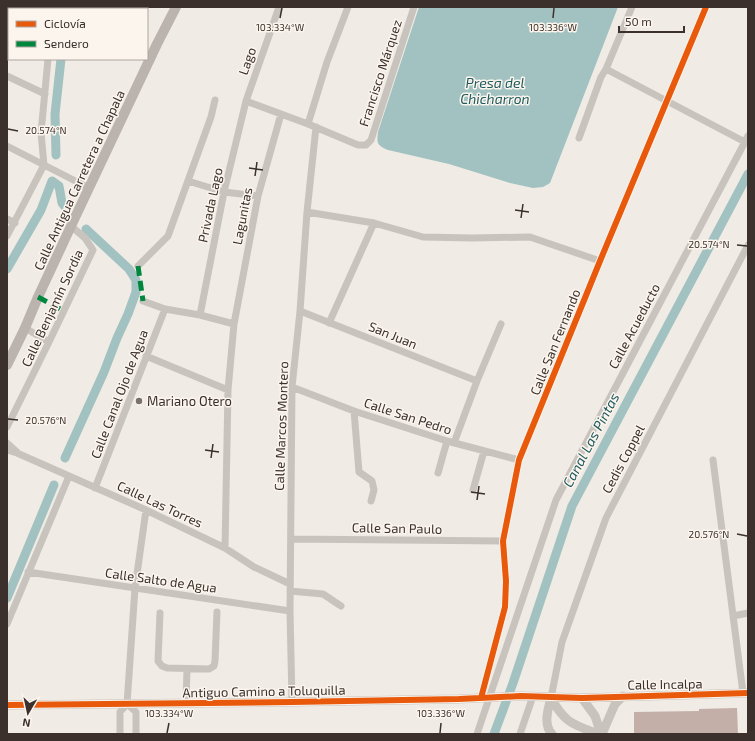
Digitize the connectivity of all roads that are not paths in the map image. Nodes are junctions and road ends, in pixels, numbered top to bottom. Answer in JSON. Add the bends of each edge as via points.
{"nodes":[{"id":1,"x":176,"y":7,"type":"edge"},
{"id":2,"x":279,"y":7,"type":"edge"},
{"id":3,"x":348,"y":7,"type":"edge"},
{"id":4,"x":414,"y":7,"type":"edge"},
{"id":5,"x":632,"y":7,"type":"edge"},
{"id":6,"x":706,"y":7,"type":"edge"},
{"id":7,"x":48,"y":60,"type":"edge"},
{"id":8,"x":606,"y":69,"type":"junction"},
{"id":9,"x":7,"y":76,"type":"edge"},
{"id":10,"x":45,"y":94,"type":"junction"},
{"id":11,"x":215,"y":100,"type":"dead end"},
{"id":12,"x":667,"y":100,"type":"junction"},
{"id":13,"x":246,"y":101,"type":"junction"},
{"id":14,"x":280,"y":114,"type":"junction"},
{"id":15,"x":308,"y":124,"type":"junction"},
{"id":16,"x":316,"y":127,"type":"junction"},
{"id":17,"x":579,"y":138,"type":"dead end"},
{"id":18,"x":746,"y":139,"type":"edge"},
{"id":19,"x":7,"y":146,"type":"edge"},
{"id":20,"x":44,"y":165,"type":"junction"},
{"id":21,"x":188,"y":181,"type":"junction"},
{"id":22,"x":89,"y":188,"type":"junction"},
{"id":23,"x":224,"y":192,"type":"junction"},
{"id":24,"x":258,"y":196,"type":"junction"},
{"id":25,"x":307,"y":212,"type":"junction"},
{"id":26,"x":7,"y":219,"type":"edge"},
{"id":27,"x":15,"y":223,"type":"junction"},
{"id":28,"x":374,"y":223,"type":"junction"},
{"id":29,"x":71,"y":226,"type":"junction"},
{"id":30,"x":7,"y":236,"type":"edge"},
{"id":31,"x":748,"y":245,"type":"edge"},
{"id":32,"x":600,"y":261,"type":"junction"},
{"id":33,"x":138,"y":266,"type":"dead end"},
{"id":34,"x":143,"y":301,"type":"dead end"},
{"id":35,"x":165,"y":309,"type":"junction"},
{"id":36,"x":300,"y":311,"type":"junction"},
{"id":37,"x":200,"y":315,"type":"junction"},
{"id":38,"x":329,"y":323,"type":"junction"},
{"id":39,"x":234,"y":324,"type":"junction"},
{"id":40,"x":501,"y":324,"type":"dead end"},
{"id":41,"x":25,"y":328,"type":"junction"},
{"id":42,"x":50,"y":342,"type":"junction"},
{"id":43,"x":146,"y":356,"type":"junction"},
{"id":44,"x":7,"y":365,"type":"edge"},
{"id":45,"x":477,"y":381,"type":"junction"},
{"id":46,"x":292,"y":387,"type":"junction"},
{"id":47,"x":228,"y":390,"type":"junction"},
{"id":48,"x":354,"y":411,"type":"junction"},
{"id":49,"x":7,"y":427,"type":"edge"},
{"id":50,"x":450,"y":442,"type":"junction"},
{"id":51,"x":7,"y":443,"type":"edge"},
{"id":52,"x":7,"y":450,"type":"edge"},
{"id":53,"x":484,"y":451,"type":"junction"},
{"id":54,"x":17,"y":453,"type":"junction"},
{"id":55,"x":519,"y":460,"type":"junction"},
{"id":56,"x":713,"y":460,"type":"dead end"},
{"id":57,"x":438,"y":473,"type":"dead end"},
{"id":58,"x":69,"y":476,"type":"junction"},
{"id":59,"x":96,"y":488,"type":"junction"},
{"id":60,"x":473,"y":490,"type":"dead end"},
{"id":61,"x":371,"y":501,"type":"dead end"},
{"id":62,"x":146,"y":510,"type":"junction"},
{"id":63,"x":291,"y":539,"type":"junction"},
{"id":64,"x":503,"y":541,"type":"junction"},
{"id":65,"x":225,"y":548,"type":"junction"},
{"id":66,"x":28,"y":572,"type":"junction"},
{"id":67,"x":290,"y":587,"type":"junction"},
{"id":68,"x":135,"y":588,"type":"junction"},
{"id":69,"x":341,"y":606,"type":"dead end"},
{"id":70,"x":290,"y":611,"type":"junction"},
{"id":71,"x":217,"y":612,"type":"dead end"},
{"id":72,"x":748,"y":613,"type":"edge"},
{"id":73,"x":160,"y":614,"type":"dead end"},
{"id":74,"x":733,"y":616,"type":"junction"},
{"id":75,"x":7,"y":624,"type":"edge"},
{"id":76,"x":187,"y":669,"type":"junction"},
{"id":77,"x":745,"y":693,"type":"edge"},
{"id":78,"x":533,"y":696,"type":"junction"},
{"id":79,"x":623,"y":696,"type":"junction"},
{"id":80,"x":485,"y":698,"type":"junction"},
{"id":81,"x":551,"y":698,"type":"junction"},
{"id":82,"x":582,"y":698,"type":"junction"},
{"id":83,"x":292,"y":702,"type":"junction"},
{"id":84,"x":186,"y":703,"type":"junction"},
{"id":85,"x":127,"y":704,"type":"junction"},
{"id":86,"x":7,"y":705,"type":"edge"},
{"id":87,"x":120,"y":734,"type":"edge"},
{"id":88,"x":136,"y":734,"type":"edge"},
{"id":89,"x":477,"y":734,"type":"edge"},
{"id":90,"x":520,"y":734,"type":"edge"},
{"id":91,"x":552,"y":734,"type":"edge"},
{"id":92,"x":598,"y":734,"type":"edge"},
{"id":93,"x":602,"y":734,"type":"edge"}],
"edges":[{"from":1,"to":22,"type":"main road","name":"Calle Antigua Carretera a Chapala"},
{"from":2,"to":13,"type":"street","name":"Lago"},
{"from":3,"to":15,"type":"street","via":[[327,62]]},
{"from":4,"to":16,"type":"street","name":"Francisco Márquez","via":[[371,140],[366,145],[358,145]]},
{"from":5,"to":8,"type":"street"},
{"from":6,"to":12,"type":"street","name":"Calle San Fernando"},
{"from":7,"to":10,"type":"street"},
{"from":8,"to":12,"type":"street"},
{"from":8,"to":17,"type":"street"},
{"from":9,"to":10,"type":"street"},
{"from":10,"to":20,"type":"street","via":[[41,133]]},
{"from":11,"to":21,"type":"street"},
{"from":12,"to":18,"type":"street"},
{"from":12,"to":32,"type":"street","name":"Calle San Fernando"},
{"from":13,"to":14,"type":"street"},
{"from":13,"to":23,"type":"street","name":"Privada Lago"},
{"from":14,"to":15,"type":"street"},
{"from":14,"to":24,"type":"street","name":"Lagunitas"},
{"from":15,"to":16,"type":"street"},
{"from":16,"to":25,"type":"street","name":"Calle Marcos Montero"},
{"from":18,"to":80,"type":"street","name":"Calle Acueducto","via":[[556,500]]},
{"from":19,"to":20,"type":"street"},
{"from":20,"to":22,"type":"street"},
{"from":20,"to":27,"type":"street"},
{"from":21,"to":23,"type":"street"},
{"from":21,"to":33,"type":"street","via":[[168,236]]},
{"from":22,"to":29,"type":"main road","name":"Calle Antigua Carretera a Chapala"},
{"from":23,"to":24,"type":"street"},
{"from":23,"to":37,"type":"street","name":"Privada Lago"},
{"from":24,"to":39,"type":"street","name":"Lagunitas"},
{"from":25,"to":28,"type":"street"},
{"from":25,"to":36,"type":"street","name":"Calle Marcos Montero"},
{"from":26,"to":27,"type":"street"},
{"from":27,"to":30,"type":"street"},
{"from":28,"to":32,"type":"street","via":[[423,236],[530,236]]},
{"from":28,"to":38,"type":"street"},
{"from":29,"to":41,"type":"main road","name":"Calle Antigua Carretera a Chapala"},
{"from":29,"to":42,"type":"street","name":"Calle Benjamín Sordia","via":[[85,238],[93,250]]},
{"from":31,"to":81,"type":"street","name":"Cedis Coppel","via":[[606,518],[562,642]]},
{"from":32,"to":55,"type":"street","name":"Calle San Fernando"},
{"from":34,"to":35,"type":"street"},
{"from":35,"to":37,"type":"street"},
{"from":35,"to":43,"type":"street","name":"Calle Canal Ojo de Agua"},
{"from":36,"to":38,"type":"street","name":"San Juan"},
{"from":36,"to":46,"type":"street","name":"Calle Marcos Montero"},
{"from":37,"to":39,"type":"street"},
{"from":38,"to":45,"type":"street","name":"San Juan"},
{"from":39,"to":47,"type":"street","name":"Lagunitas"},
{"from":40,"to":45,"type":"street"},
{"from":41,"to":42,"type":"street"},
{"from":41,"to":44,"type":"main road","name":"Calle Antigua Carretera a Chapala"},
{"from":42,"to":49,"type":"street","name":"Calle Benjamín Sordia"},
{"from":43,"to":47,"type":"street"},
{"from":43,"to":59,"type":"street","name":"Calle Canal Ojo de Agua"},
{"from":45,"to":50,"type":"street"},
{"from":46,"to":48,"type":"street","name":"Calle San Pedro"},
{"from":46,"to":63,"type":"street","name":"Calle Marcos Montero"},
{"from":47,"to":65,"type":"street","name":"Lagunitas"},
{"from":48,"to":50,"type":"street","name":"Calle San Pedro"},
{"from":48,"to":61,"type":"street","via":[[359,472],[372,481],[374,490]]},
{"from":50,"to":53,"type":"street","name":"Calle San Pedro"},
{"from":50,"to":57,"type":"street"},
{"from":51,"to":54,"type":"street","name":"Calle Las Torres"},
{"from":52,"to":54,"type":"street","name":"Calle Las Torres"},
{"from":53,"to":55,"type":"street","name":"Calle San Pedro"},
{"from":53,"to":60,"type":"street"},
{"from":54,"to":58,"type":"street","name":"Calle Las Torres"},
{"from":55,"to":64,"type":"street","name":"Calle San Fernando"},
{"from":56,"to":74,"type":"street"},
{"from":58,"to":59,"type":"street","name":"Calle Las Torres"},
{"from":58,"to":66,"type":"street"},
{"from":59,"to":62,"type":"street","name":"Calle Las Torres"},
{"from":62,"to":65,"type":"street","name":"Calle Las Torres"},
{"from":62,"to":68,"type":"street"},
{"from":63,"to":64,"type":"street","name":"Calle San Paulo"},
{"from":63,"to":67,"type":"street","name":"Calle Marcos Montero"},
{"from":64,"to":80,"type":"street","name":"Calle San Fernando","via":[[506,606]]},
{"from":65,"to":67,"type":"street","name":"Calle Las Torres"},
{"from":66,"to":68,"type":"street","name":"Calle Salto de Agua"},
{"from":66,"to":75,"type":"street"},
{"from":67,"to":69,"type":"street","name":"Calle Las Torres","via":[[323,594]]},
{"from":67,"to":70,"type":"street","name":"Calle Marcos Montero"},
{"from":68,"to":70,"type":"street","name":"Calle Salto de Agua"},
{"from":68,"to":85,"type":"street"},
{"from":70,"to":83,"type":"street","name":"Calle Marcos Montero"},
{"from":71,"to":76,"type":"street","via":[[214,666],[209,669]]},
{"from":72,"to":74,"type":"street"},
{"from":73,"to":76,"type":"street","via":[[158,661],[167,668]]},
{"from":74,"to":77,"type":"street"},
{"from":76,"to":84,"type":"street"},
{"from":77,"to":79,"type":"street","name":"Calle Incalpa"},
{"from":78,"to":80,"type":"street","name":"Antiguo Camino a Toluquilla"},
{"from":78,"to":81,"type":"street"},
{"from":78,"to":90,"type":"street"},
{"from":79,"to":82,"type":"street","name":"Calle Incalpa"},
{"from":79,"to":93,"type":"street","via":[[615,704]]},
{"from":80,"to":83,"type":"street","name":"Antiguo Camino a Toluquilla"},
{"from":80,"to":89,"type":"street","name":"Calle Acueducto"},
{"from":81,"to":82,"type":"street","name":"Calle Incalpa"},
{"from":81,"to":91,"type":"street","via":[[547,721]]},
{"from":81,"to":92,"type":"street","via":[[560,712],[573,724]]},
{"from":82,"to":93,"type":"street","via":[[595,716]]},
{"from":83,"to":84,"type":"street","name":"Antiguo Camino a Toluquilla"},
{"from":84,"to":85,"type":"street","name":"Antiguo Camino a Toluquilla"},
{"from":85,"to":86,"type":"street","name":"Antiguo Camino a Toluquilla"},
{"from":85,"to":87,"type":"street","via":[[120,712]]},
{"from":85,"to":88,"type":"street","via":[[136,712]]}]}
